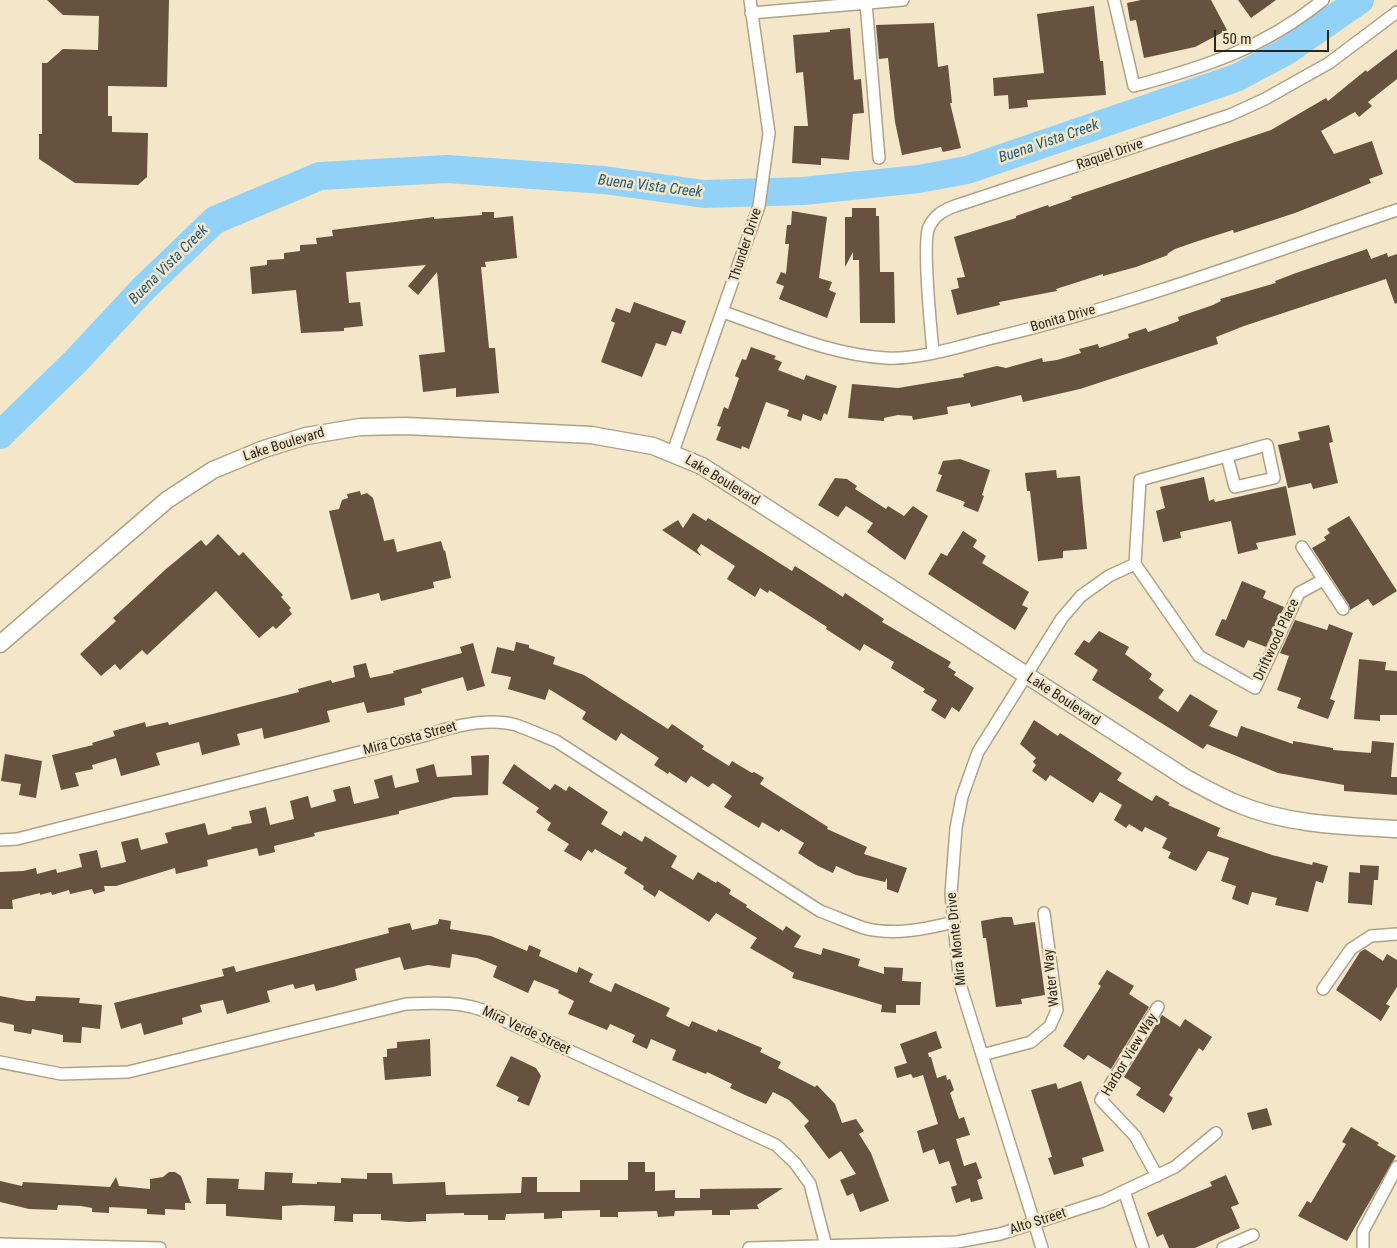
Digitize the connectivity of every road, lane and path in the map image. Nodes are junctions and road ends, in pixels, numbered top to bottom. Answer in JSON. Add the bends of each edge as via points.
{"nodes":[{"id":1,"x":750,"y":0,"type":"edge"},
{"id":2,"x":903,"y":0,"type":"edge"},
{"id":3,"x":1114,"y":0,"type":"edge"},
{"id":4,"x":1323,"y":0,"type":"edge"},
{"id":5,"x":853,"y":2,"type":"edge"},
{"id":6,"x":866,"y":3,"type":"junction"},
{"id":7,"x":1397,"y":12,"type":"edge"},
{"id":8,"x":751,"y":13,"type":"junction"},
{"id":9,"x":879,"y":158,"type":"dead end"},
{"id":10,"x":1397,"y":210,"type":"edge"},
{"id":11,"x":723,"y":312,"type":"junction"},
{"id":12,"x":933,"y":352,"type":"junction"},
{"id":13,"x":673,"y":452,"type":"junction"},
{"id":14,"x":1227,"y":456,"type":"junction"},
{"id":15,"x":1302,"y":547,"type":"dead end"},
{"id":16,"x":1136,"y":564,"type":"junction"},
{"id":17,"x":1324,"y":580,"type":"junction"},
{"id":18,"x":1343,"y":609,"type":"dead end"},
{"id":19,"x":0,"y":644,"type":"edge"},
{"id":20,"x":1024,"y":675,"type":"junction"},
{"id":21,"x":1397,"y":829,"type":"edge"},
{"id":22,"x":0,"y":840,"type":"edge"},
{"id":23,"x":1044,"y":913,"type":"dead end"},
{"id":24,"x":954,"y":922,"type":"junction"},
{"id":25,"x":1397,"y":934,"type":"edge"},
{"id":26,"x":1324,"y":989,"type":"dead end"},
{"id":27,"x":1158,"y":1007,"type":"dead end"},
{"id":28,"x":982,"y":1054,"type":"junction"},
{"id":29,"x":0,"y":1062,"type":"edge"},
{"id":30,"x":1216,"y":1133,"type":"dead end"},
{"id":31,"x":1397,"y":1167,"type":"edge"},
{"id":32,"x":1157,"y":1176,"type":"junction"},
{"id":33,"x":1124,"y":1192,"type":"junction"},
{"id":34,"x":1034,"y":1222,"type":"junction"},
{"id":35,"x":1253,"y":1235,"type":"dead end"},
{"id":36,"x":0,"y":1244,"type":"edge"},
{"id":37,"x":826,"y":1246,"type":"junction"},
{"id":38,"x":160,"y":1248,"type":"edge"},
{"id":39,"x":749,"y":1248,"type":"edge"},
{"id":40,"x":1042,"y":1248,"type":"edge"},
{"id":41,"x":1144,"y":1248,"type":"edge"},
{"id":42,"x":1223,"y":1248,"type":"edge"},
{"id":43,"x":1363,"y":1248,"type":"edge"}],
"edges":[{"from":1,"to":8,"type":"street","name":"Thunder Drive"},
{"from":2,"to":6,"type":"street"},
{"from":3,"to":4,"type":"street","via":[[1134,86],[1196,69],[1247,49]]},
{"from":5,"to":6,"type":"street"},
{"from":5,"to":8,"type":"street"},
{"from":6,"to":9,"type":"street"},
{"from":7,"to":12,"type":"street","name":"Raquel Drive","via":[[1329,63],[1230,115],[937,214],[928,229],[927,248]]},
{"from":8,"to":11,"type":"street","name":"Thunder Drive","via":[[769,133],[759,206]]},
{"from":10,"to":12,"type":"street","name":"Bonita Drive","via":[[1058,322]]},
{"from":11,"to":12,"type":"street","name":"Bonita Drive","via":[[848,354],[888,358]]},
{"from":11,"to":13,"type":"street","name":"Thunder Drive"},
{"from":13,"to":19,"type":"main road","name":"Lake Boulevard","via":[[591,435],[406,426],[360,427],[306,436],[213,470],[167,500]]},
{"from":13,"to":20,"type":"main road","name":"Lake Boulevard","via":[[709,470]]},
{"from":14,"to":14,"type":"street","via":[[1235,487],[1274,478],[1267,445]]},
{"from":14,"to":16,"type":"street","via":[[1140,480]]},
{"from":15,"to":17,"type":"street"},
{"from":16,"to":17,"type":"street","name":"Driftwood Place","via":[[1199,656],[1255,688],[1299,593]]},
{"from":16,"to":20,"type":"street","name":"Mira Monte Drive","via":[[1109,576],[1082,596],[1062,618]]},
{"from":17,"to":18,"type":"street"},
{"from":20,"to":21,"type":"main road","name":"Lake Boulevard","via":[[1186,778],[1238,804],[1330,826]]},
{"from":20,"to":24,"type":"street","name":"Mira Monte Drive","via":[[978,752],[962,797],[951,894]]},
{"from":22,"to":24,"type":"street","name":"Mira Costa Street","via":[[36,835],[450,727],[475,723],[514,725],[556,741],[820,910],[866,928],[892,931],[926,929]]},
{"from":23,"to":28,"type":"street","name":"Water Way","via":[[1057,1010],[1050,1026],[1031,1042]]},
{"from":24,"to":28,"type":"street","name":"Mira Monte Drive","via":[[960,984]]},
{"from":25,"to":26,"type":"street","via":[[1371,936],[1351,948]]},
{"from":27,"to":32,"type":"street","name":"Harbor View Way","via":[[1101,1100],[1136,1136]]},
{"from":28,"to":34,"type":"street","name":"Mira Monte Drive"},
{"from":29,"to":37,"type":"street","name":"Mira Verde Street","via":[[61,1074],[128,1072],[406,1004],[450,1002],[491,1012],[776,1145],[810,1184]]},
{"from":30,"to":32,"type":"street","name":"Alto Street","via":[[1175,1167]]},
{"from":31,"to":43,"type":"street","via":[[1363,1232]]},
{"from":32,"to":33,"type":"street","name":"Alto Street"},
{"from":33,"to":34,"type":"street","name":"Alto Street"},
{"from":33,"to":41,"type":"street"},
{"from":34,"to":37,"type":"street","name":"Alto Street","via":[[1000,1234],[957,1242]]},
{"from":34,"to":40,"type":"street","name":"Mira Monte Drive"},
{"from":35,"to":42,"type":"street"},
{"from":36,"to":38,"type":"street"},
{"from":37,"to":39,"type":"street","name":"Alto Street"}]}
